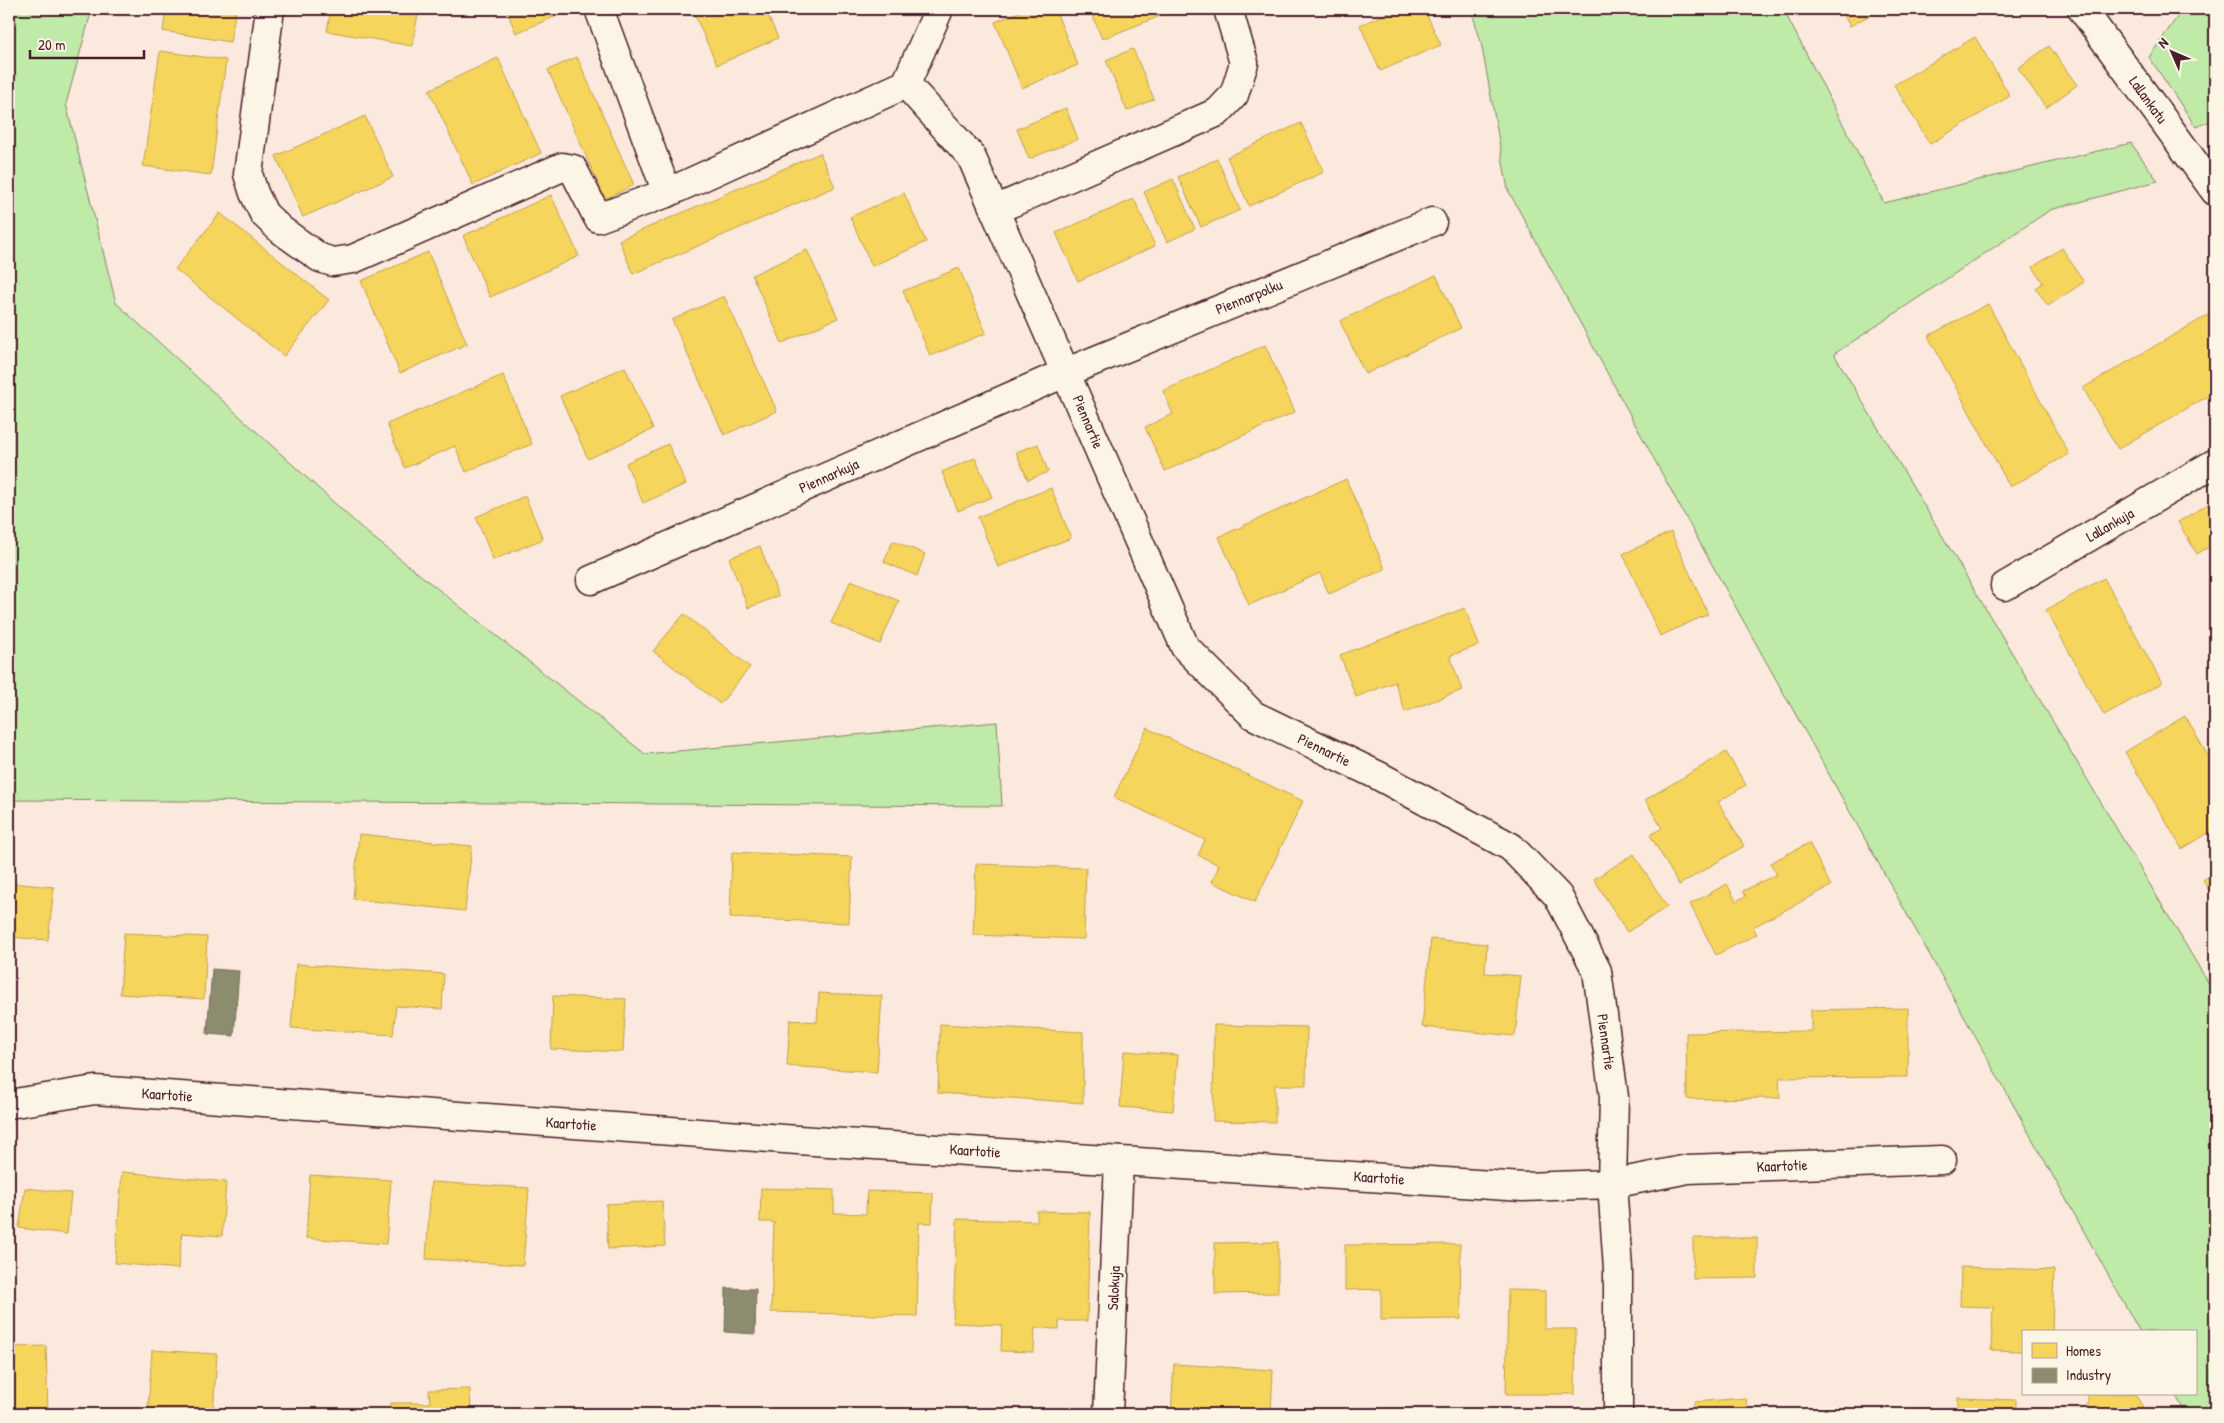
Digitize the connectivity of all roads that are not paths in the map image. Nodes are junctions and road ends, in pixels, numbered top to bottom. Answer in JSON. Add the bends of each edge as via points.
{"nodes":[{"id":1,"x":270,"y":9,"type":"edge"},
{"id":2,"x":599,"y":9,"type":"edge"},
{"id":3,"x":939,"y":9,"type":"edge"},
{"id":4,"x":1228,"y":9,"type":"edge"},
{"id":5,"x":2082,"y":9,"type":"edge"},
{"id":6,"x":906,"y":84,"type":"junction"},
{"id":7,"x":2215,"y":191,"type":"edge"},
{"id":8,"x":667,"y":193,"type":"junction"},
{"id":9,"x":995,"y":210,"type":"junction"},
{"id":10,"x":1432,"y":222,"type":"dead end"},
{"id":11,"x":1067,"y":372,"type":"junction"},
{"id":12,"x":2215,"y":463,"type":"edge"},
{"id":13,"x":591,"y":580,"type":"dead end"},
{"id":14,"x":2005,"y":586,"type":"dead end"},
{"id":15,"x":9,"y":1104,"type":"edge"},
{"id":16,"x":1942,"y":1160,"type":"dead end"},
{"id":17,"x":1119,"y":1161,"type":"junction"},
{"id":18,"x":1612,"y":1184,"type":"junction"},
{"id":19,"x":1108,"y":1414,"type":"edge"},
{"id":20,"x":1618,"y":1414,"type":"edge"}],
"edges":[{"from":1,"to":8,"type":"street","via":[[248,174],[264,214],[320,258],[333,262],[353,259],[562,167],[573,169],[598,218]]},
{"from":2,"to":8,"type":"street"},
{"from":3,"to":6,"type":"street"},
{"from":4,"to":9,"type":"street","via":[[1244,63],[1234,95],[1218,112]]},
{"from":5,"to":7,"type":"street","name":"Lallankatu"},
{"from":6,"to":8,"type":"street"},
{"from":6,"to":9,"type":"street","name":"Piennartie","via":[[971,156]]},
{"from":9,"to":11,"type":"street","name":"Piennartie"},
{"from":10,"to":11,"type":"street","name":"Piennarpolku"},
{"from":11,"to":13,"type":"street","name":"Piennarkuja"},
{"from":11,"to":18,"type":"street","name":"Piennartie","via":[[1185,647],[1253,715],[1379,776],[1511,847],[1558,896],[1597,971],[1614,1097]]},
{"from":12,"to":14,"type":"street","name":"Lallankuja"},
{"from":15,"to":17,"type":"street","name":"Kaartotie","via":[[95,1090]]},
{"from":16,"to":18,"type":"street","name":"Kaartotie","via":[[1688,1169]]},
{"from":17,"to":18,"type":"street","name":"Kaartotie","via":[[1523,1187]]},
{"from":17,"to":19,"type":"street","name":"Salokuja"},
{"from":18,"to":20,"type":"street","name":"Piennartie","via":[[1618,1269]]}]}
